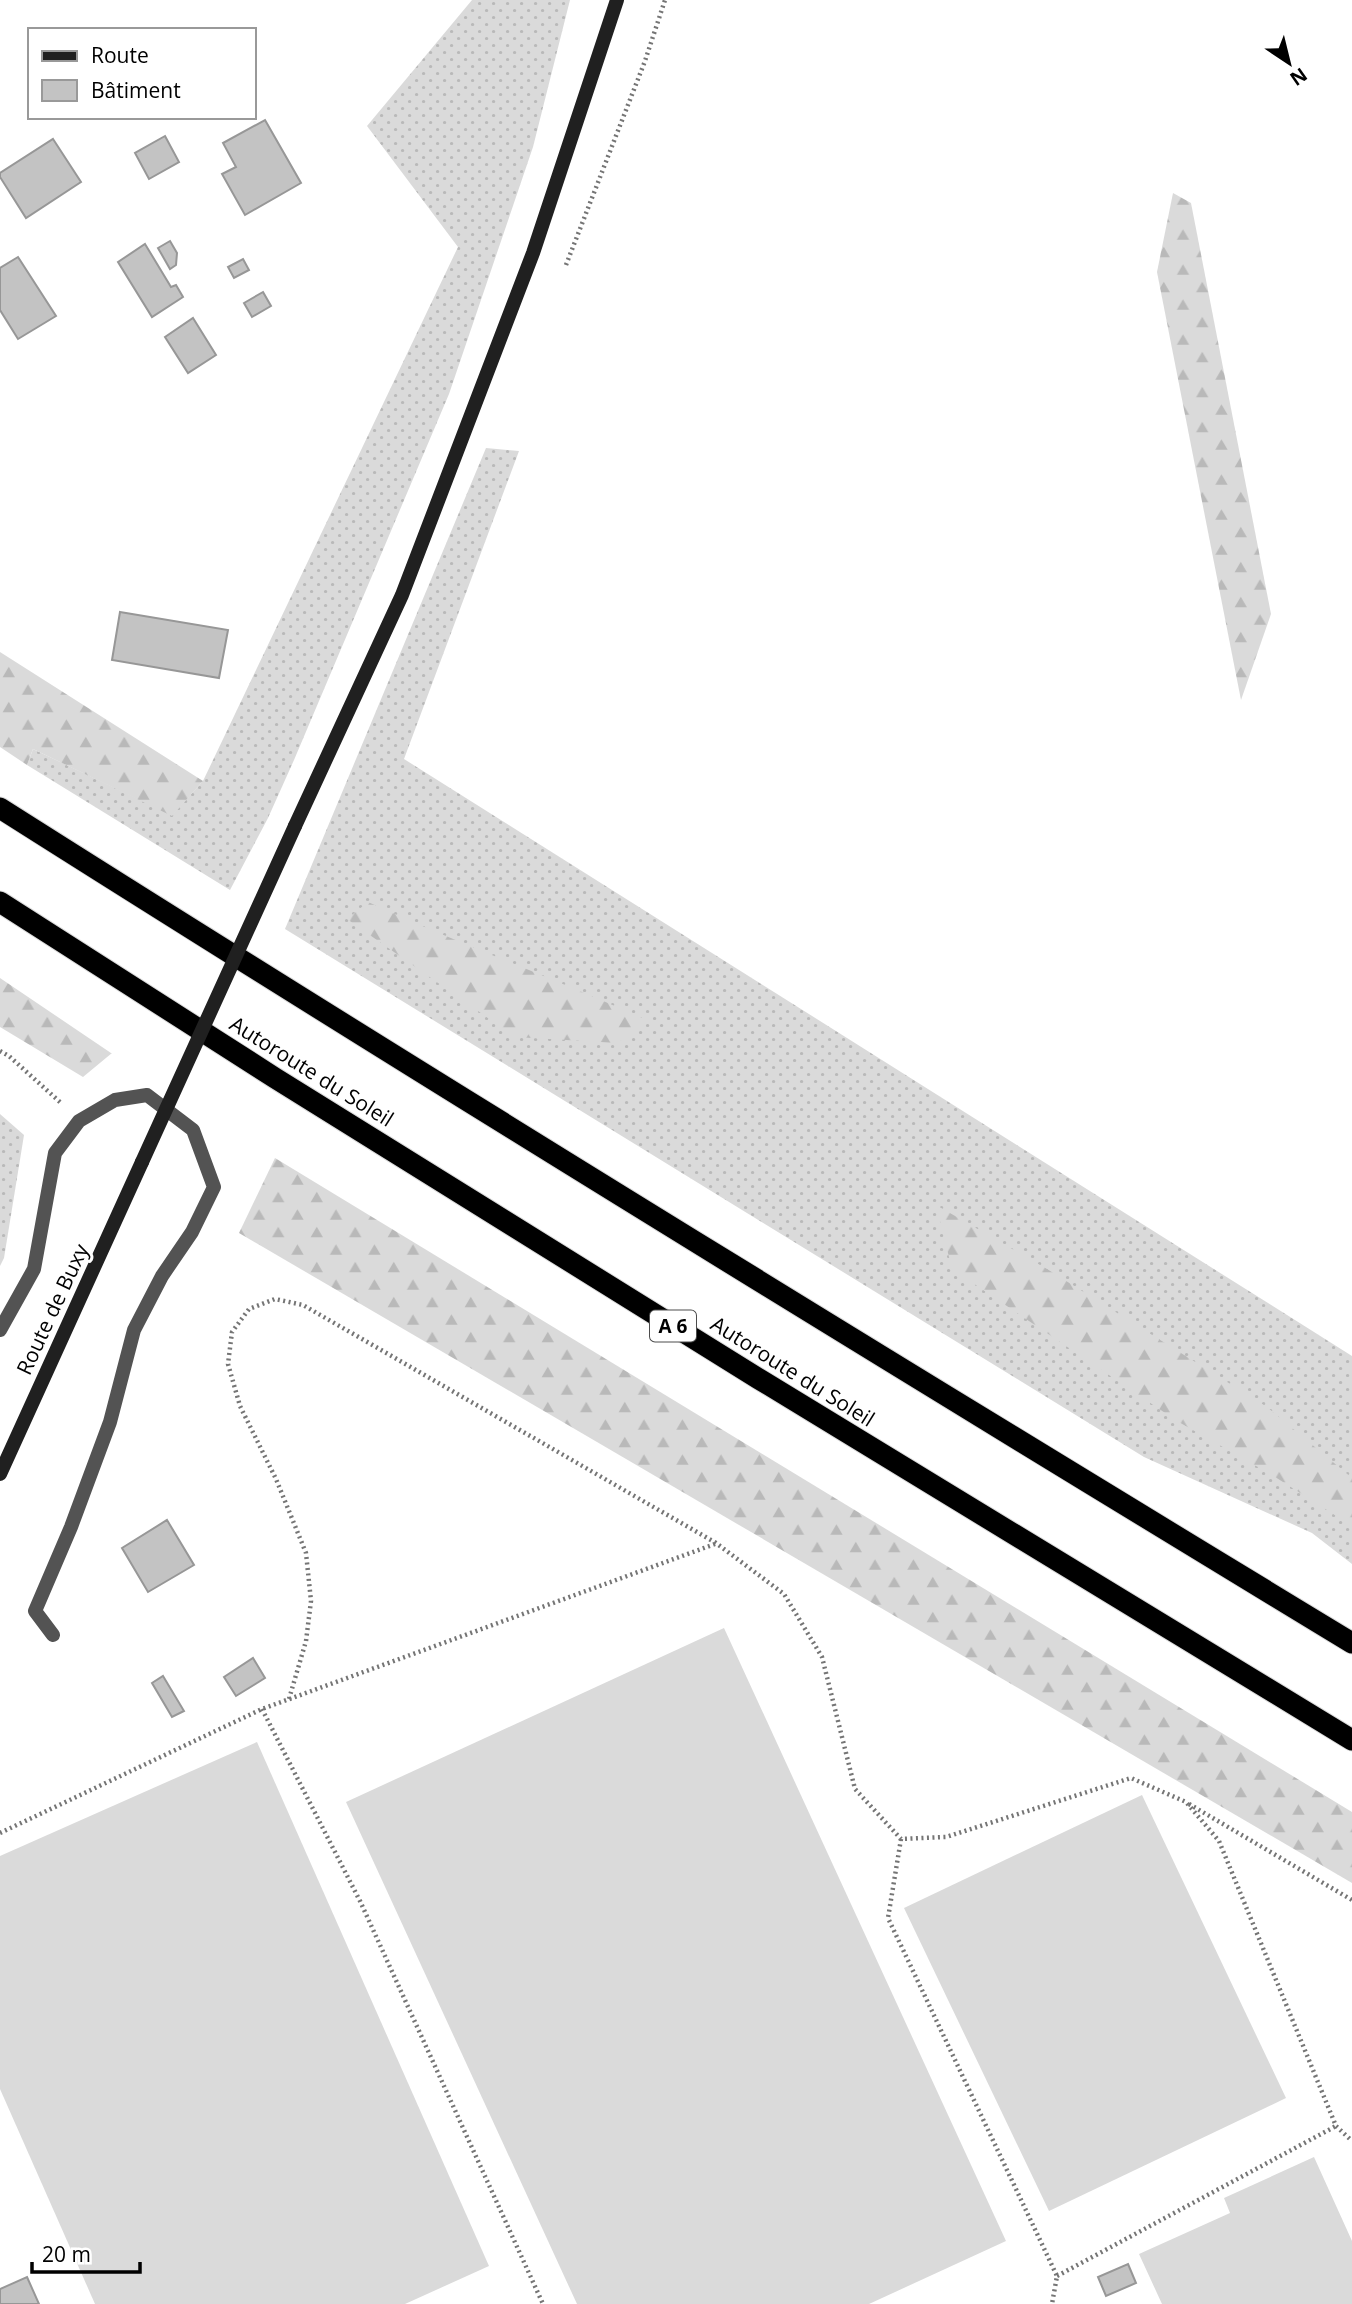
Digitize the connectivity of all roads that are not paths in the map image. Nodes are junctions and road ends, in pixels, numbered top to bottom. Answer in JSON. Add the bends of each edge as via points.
{"nodes":[{"id":1,"x":617,"y":0,"type":"edge"},
{"id":2,"x":0,"y":808,"type":"edge"},
{"id":3,"x":0,"y":902,"type":"edge"},
{"id":4,"x":0,"y":1330,"type":"edge"},
{"id":5,"x":0,"y":1474,"type":"edge"},
{"id":6,"x":53,"y":1635,"type":"dead end"},
{"id":7,"x":1352,"y":1643,"type":"edge"},
{"id":8,"x":1352,"y":1740,"type":"edge"}],
"edges":[{"from":1,"to":5,"type":"main road","name":"Route de Buxy","bridge":true,"via":[[533,253],[402,595]]},
{"from":2,"to":7,"type":"highway","via":[[798,1307]]},
{"from":3,"to":8,"type":"highway","name":"Autoroute du Soleil","number":"A 6","via":[[759,1379]]},
{"from":4,"to":6,"type":"street","via":[[34,1269],[55,1153],[79,1121],[115,1100],[146,1095],[193,1130],[214,1187],[134,1330],[110,1422],[35,1611]]}]}
